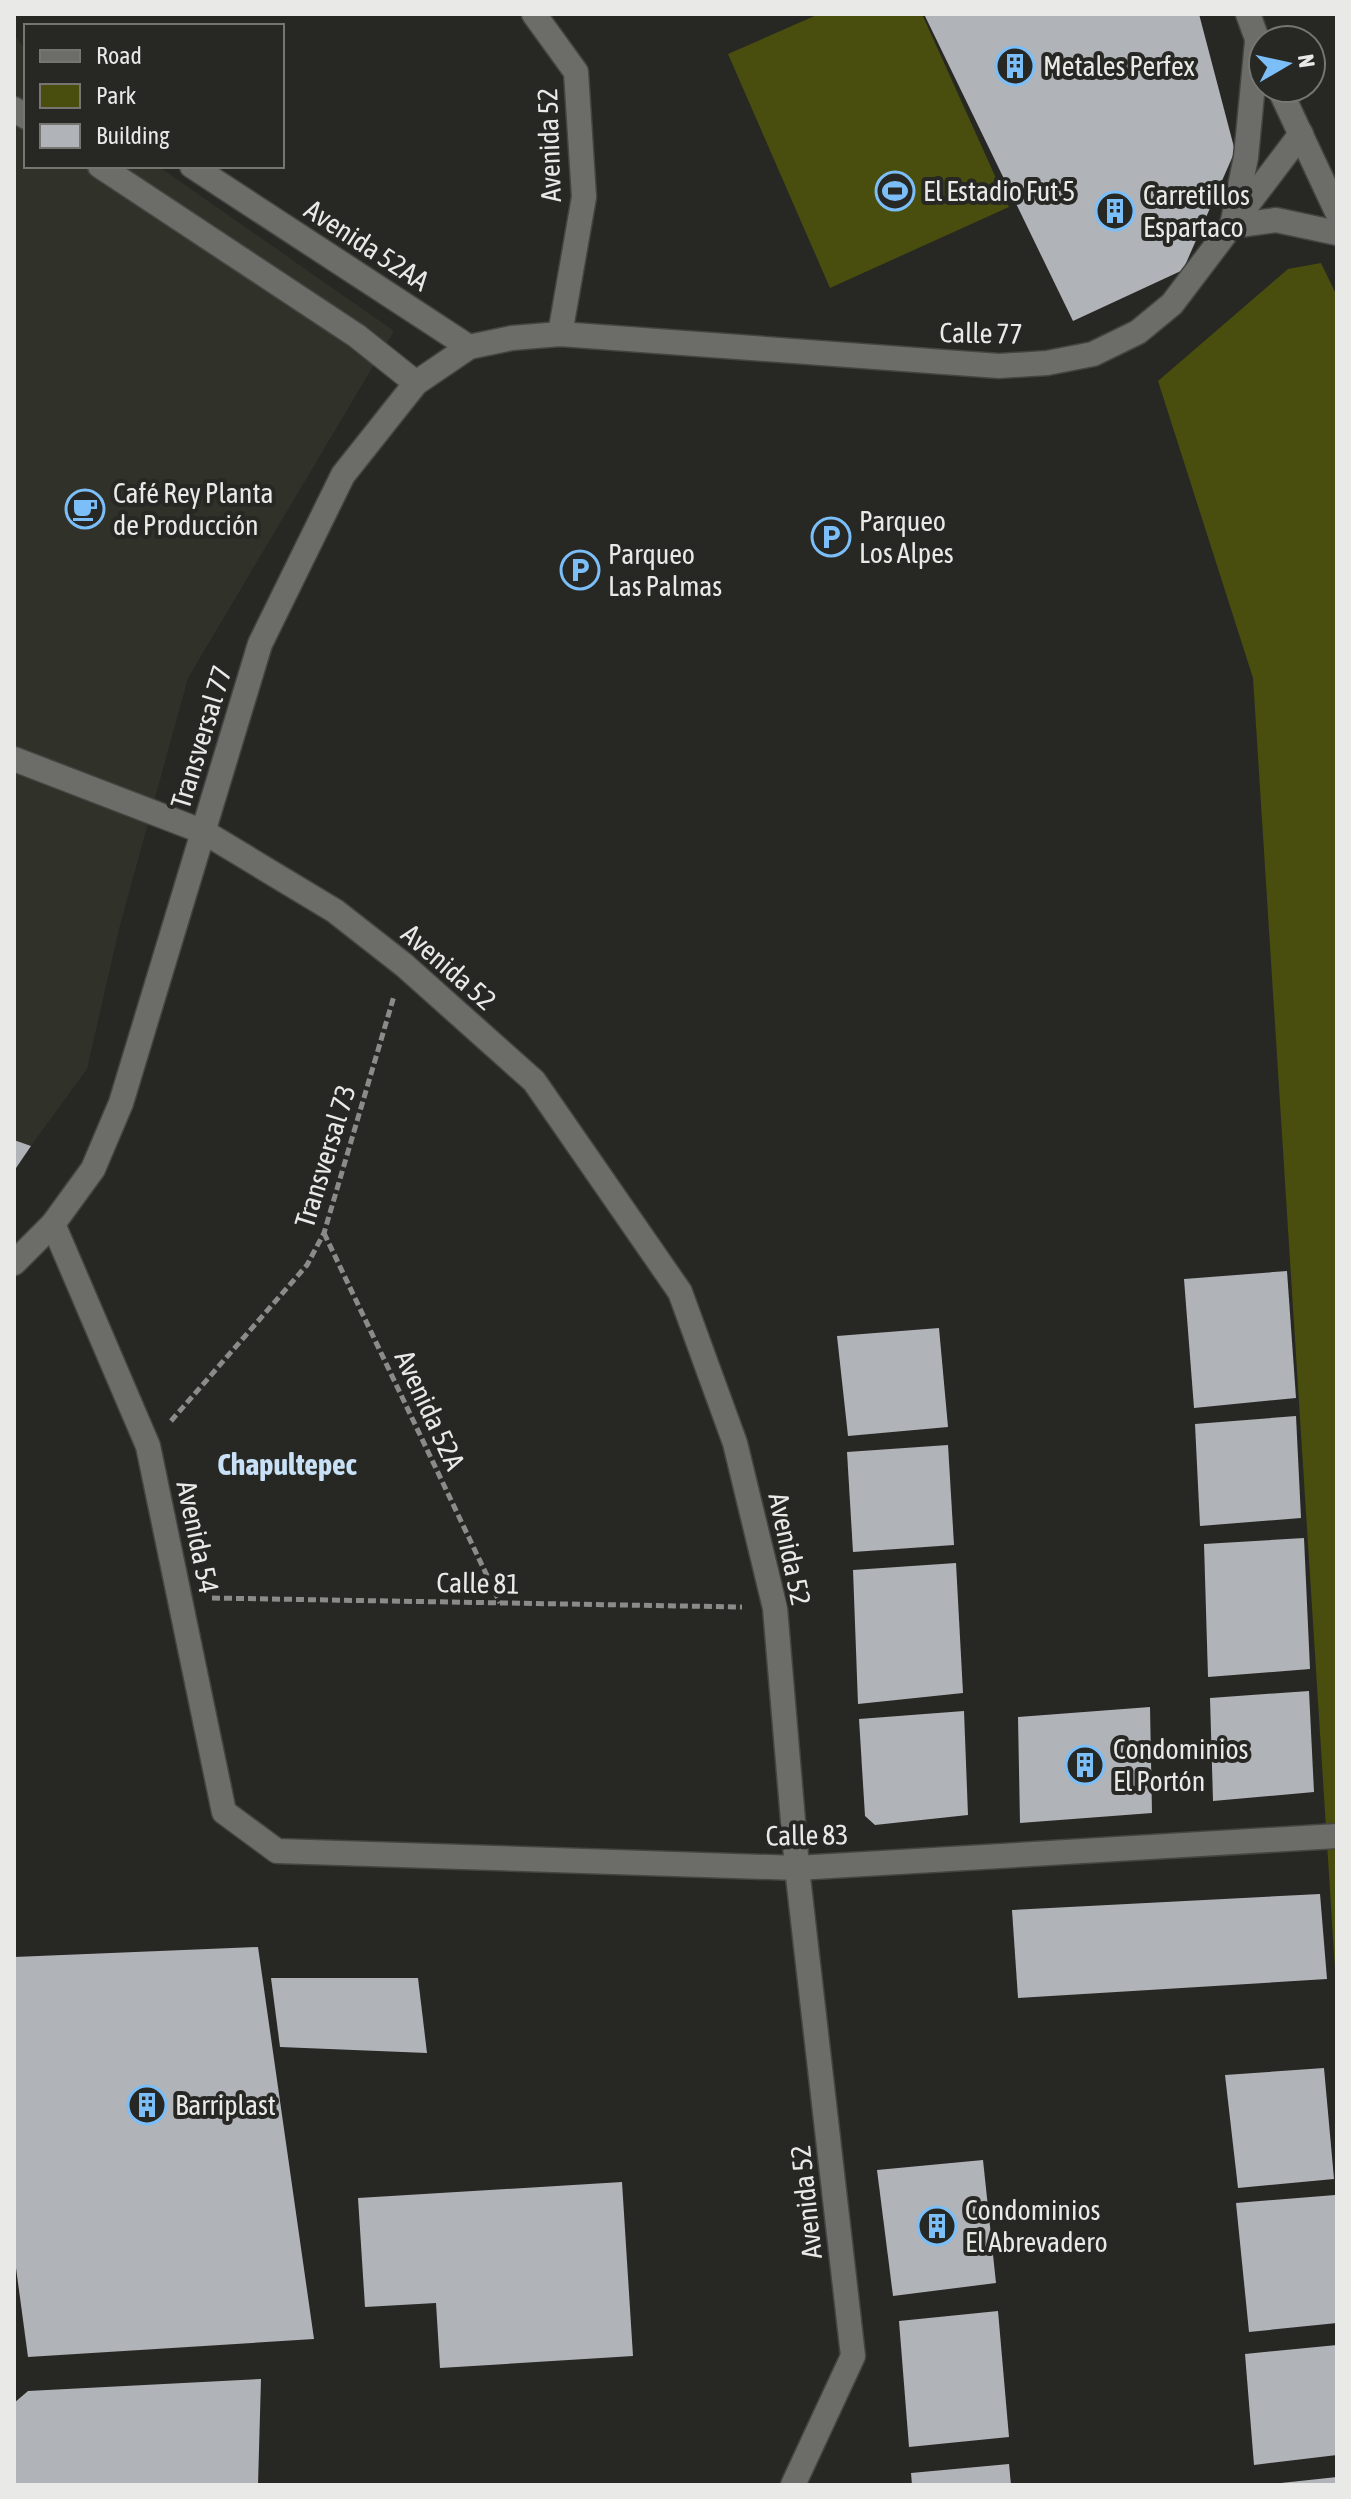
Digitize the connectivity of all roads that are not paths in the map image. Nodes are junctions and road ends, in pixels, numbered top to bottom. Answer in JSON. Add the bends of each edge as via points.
{"nodes":[{"id":1,"x":534,"y":14,"type":"edge"},
{"id":2,"x":1253,"y":104,"type":"edge"},
{"id":3,"x":1287,"y":104,"type":"edge"},
{"id":4,"x":1301,"y":134,"type":"junction"},
{"id":5,"x":103,"y":168,"type":"edge"},
{"id":6,"x":195,"y":168,"type":"edge"},
{"id":7,"x":1337,"y":212,"type":"edge"},
{"id":8,"x":1232,"y":226,"type":"junction"},
{"id":9,"x":1337,"y":233,"type":"edge"},
{"id":10,"x":560,"y":334,"type":"junction"},
{"id":11,"x":469,"y":347,"type":"junction"},
{"id":12,"x":416,"y":383,"type":"junction"},
{"id":13,"x":14,"y":759,"type":"edge"},
{"id":14,"x":204,"y":832,"type":"junction"},
{"id":15,"x":53,"y":1224,"type":"junction"},
{"id":16,"x":14,"y":1263,"type":"edge"},
{"id":17,"x":1337,"y":1836,"type":"edge"},
{"id":18,"x":277,"y":1851,"type":"joint"},
{"id":19,"x":797,"y":1868,"type":"junction"},
{"id":20,"x":793,"y":2485,"type":"edge"}],
"edges":[{"from":1,"to":10,"type":"street","name":"Avenida 52","via":[[576,72],[584,197]]},
{"from":2,"to":8,"type":"street"},
{"from":3,"to":4,"type":"street"},
{"from":4,"to":7,"type":"street"},
{"from":4,"to":8,"type":"street","name":"Calle 77"},
{"from":5,"to":12,"type":"street","via":[[357,336]]},
{"from":6,"to":11,"type":"street","name":"Avenida 52AA"},
{"from":8,"to":9,"type":"street","via":[[1276,220]]},
{"from":8,"to":10,"type":"street","name":"Calle 77","via":[[1172,304],[1138,332],[1093,354],[1047,363],[898,360]]},
{"from":10,"to":11,"type":"street","name":"Transversal 77"},
{"from":11,"to":12,"type":"street","name":"Transversal 77"},
{"from":12,"to":14,"type":"street","name":"Transversal 77","via":[[343,475],[260,644]]},
{"from":13,"to":14,"type":"street","name":"Avenida 52"},
{"from":14,"to":15,"type":"street","name":"Transversal 77","via":[[121,1103],[93,1169]]},
{"from":14,"to":19,"type":"street","name":"Avenida 52","via":[[335,911],[534,1081],[680,1292],[735,1443],[775,1608]]},
{"from":15,"to":16,"type":"street","name":"Transversal 77"},
{"from":15,"to":18,"type":"street","name":"Avenida 54","via":[[148,1446],[224,1812]]},
{"from":17,"to":19,"type":"street","name":"Calle 83"},
{"from":18,"to":19,"type":"street","name":"Calle 83"},
{"from":19,"to":20,"type":"street","name":"Avenida 52","via":[[853,2356]]}]}
